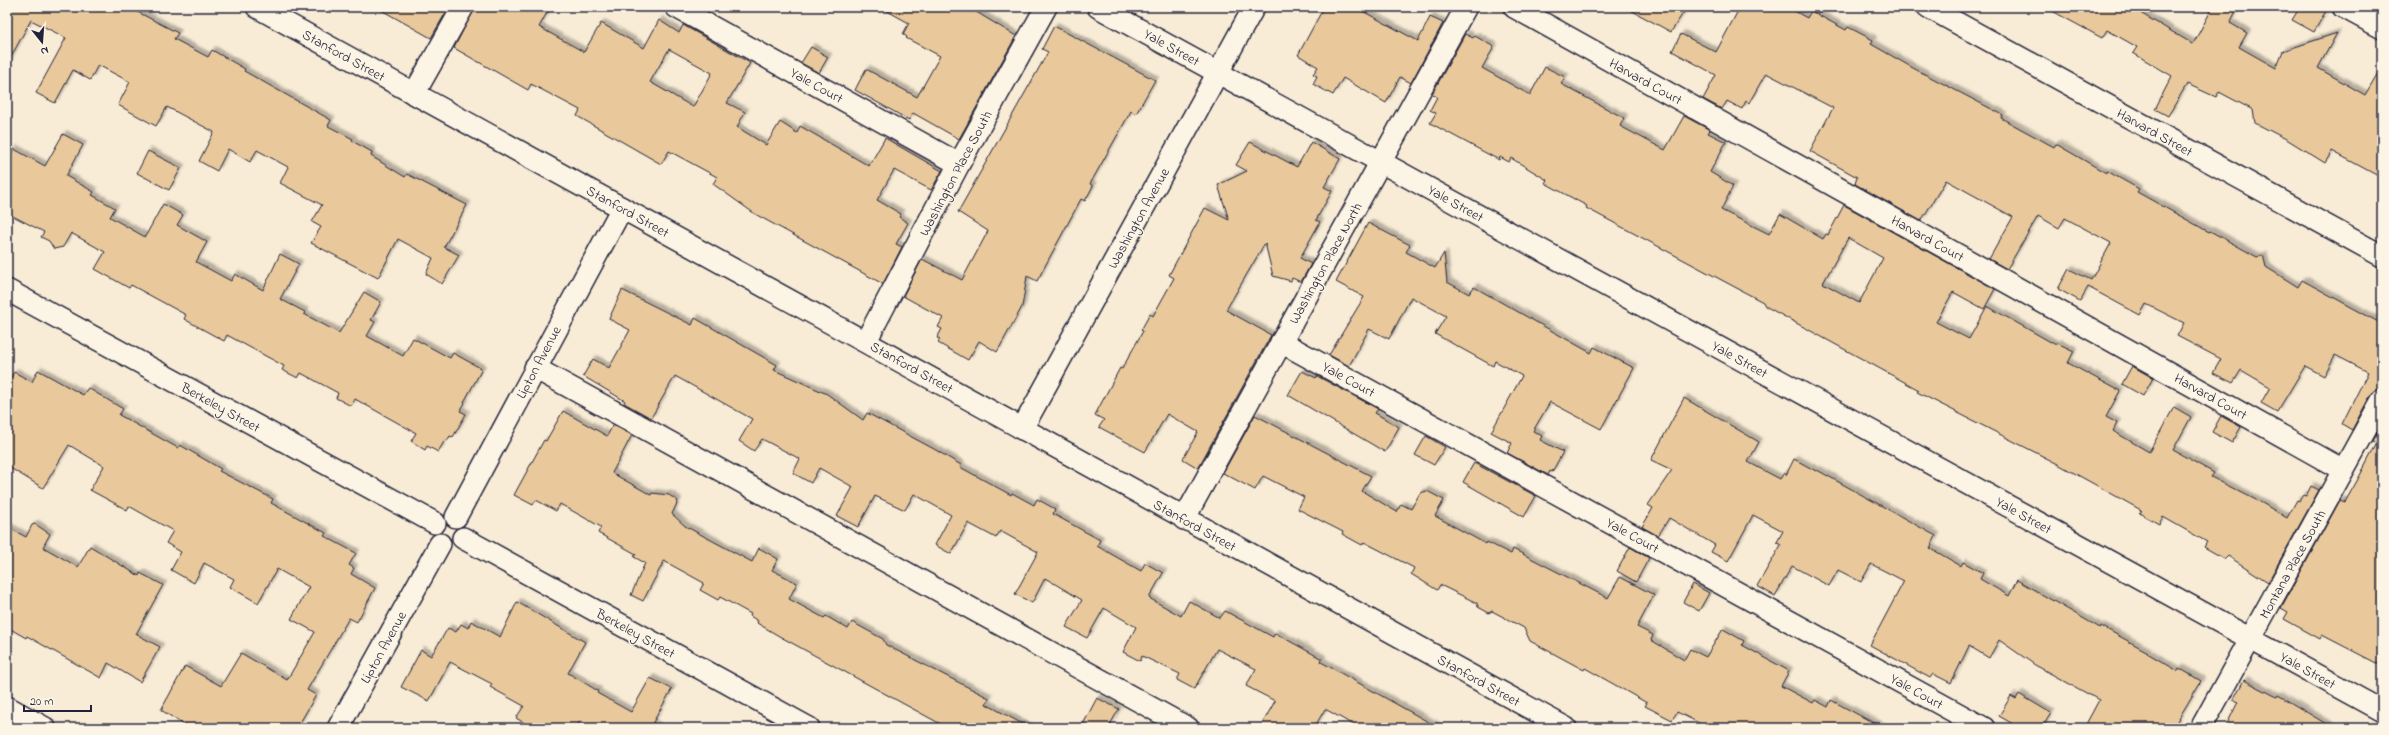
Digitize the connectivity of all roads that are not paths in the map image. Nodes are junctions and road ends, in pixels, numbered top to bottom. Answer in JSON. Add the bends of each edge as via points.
{"nodes":[{"id":1,"x":257,"y":7,"type":"edge"},
{"id":2,"x":463,"y":7,"type":"edge"},
{"id":3,"x":676,"y":7,"type":"edge"},
{"id":4,"x":1046,"y":7,"type":"edge"},
{"id":5,"x":1098,"y":7,"type":"edge"},
{"id":6,"x":1254,"y":7,"type":"edge"},
{"id":7,"x":1466,"y":7,"type":"edge"},
{"id":8,"x":1514,"y":7,"type":"edge"},
{"id":9,"x":1928,"y":7,"type":"edge"},
{"id":10,"x":2344,"y":7,"type":"edge"},
{"id":11,"x":2382,"y":28,"type":"edge"},
{"id":12,"x":1218,"y":73,"type":"junction"},
{"id":13,"x":414,"y":94,"type":"junction"},
{"id":14,"x":1380,"y":162,"type":"junction"},
{"id":15,"x":959,"y":164,"type":"junction"},
{"id":16,"x":622,"y":208,"type":"junction"},
{"id":17,"x":2382,"y":256,"type":"edge"},
{"id":18,"x":7,"y":290,"type":"edge"},
{"id":19,"x":866,"y":341,"type":"junction"},
{"id":20,"x":1281,"y":342,"type":"junction"},
{"id":21,"x":535,"y":368,"type":"junction"},
{"id":22,"x":2382,"y":400,"type":"edge"},
{"id":23,"x":1022,"y":429,"type":"junction"},
{"id":24,"x":2343,"y":470,"type":"junction"},
{"id":25,"x":456,"y":517,"type":"junction"},
{"id":26,"x":1184,"y":519,"type":"junction"},
{"id":27,"x":435,"y":523,"type":"junction"},
{"id":28,"x":463,"y":538,"type":"junction"},
{"id":29,"x":440,"y":544,"type":"junction"},
{"id":30,"x":2250,"y":639,"type":"junction"},
{"id":31,"x":7,"y":707,"type":"edge"},
{"id":32,"x":2382,"y":711,"type":"edge"},
{"id":33,"x":45,"y":728,"type":"edge"},
{"id":34,"x":338,"y":728,"type":"edge"},
{"id":35,"x":809,"y":728,"type":"edge"},
{"id":36,"x":1188,"y":728,"type":"edge"},
{"id":37,"x":1566,"y":728,"type":"edge"},
{"id":38,"x":1984,"y":728,"type":"edge"},
{"id":39,"x":2201,"y":728,"type":"edge"}],
"edges":[{"from":1,"to":13,"type":"street","name":"Stanford Street"},
{"from":2,"to":13,"type":"street"},
{"from":3,"to":15,"type":"street","name":"Yale Court"},
{"from":4,"to":15,"type":"street","name":"Washington Place South"},
{"from":5,"to":12,"type":"street","name":"Yale Street"},
{"from":6,"to":12,"type":"street","name":"Washington Avenue"},
{"from":7,"to":14,"type":"street","name":"Washington Place North"},
{"from":8,"to":24,"type":"street","name":"Harvard Court"},
{"from":9,"to":17,"type":"street","name":"Harvard Street"},
{"from":10,"to":11,"type":"street"},
{"from":12,"to":14,"type":"street","name":"Yale Street"},
{"from":12,"to":23,"type":"street","name":"Washington Avenue"},
{"from":13,"to":16,"type":"street","name":"Stanford Street"},
{"from":14,"to":20,"type":"street","name":"Washington Place North"},
{"from":14,"to":30,"type":"street","name":"Yale Street"},
{"from":15,"to":19,"type":"street","name":"Washington Place South"},
{"from":16,"to":19,"type":"street","name":"Stanford Street"},
{"from":16,"to":21,"type":"street","name":"Lipton Avenue"},
{"from":18,"to":27,"type":"street","name":"Berkeley Street"},
{"from":19,"to":23,"type":"street","name":"Stanford Street"},
{"from":20,"to":26,"type":"street","name":"Washington Place North"},
{"from":20,"to":38,"type":"street","name":"Yale Court"},
{"from":21,"to":25,"type":"street","name":"Lipton Avenue"},
{"from":21,"to":36,"type":"street"},
{"from":22,"to":24,"type":"street","name":"Montana Place South"},
{"from":23,"to":26,"type":"street","name":"Stanford Street"},
{"from":24,"to":30,"type":"street","name":"Montana Place South"},
{"from":25,"to":27,"type":"street","via":[[442,517]]},
{"from":25,"to":28,"type":"street","via":[[464,528]]},
{"from":26,"to":37,"type":"street","name":"Stanford Street"},
{"from":27,"to":29,"type":"street","via":[[434,537]]},
{"from":28,"to":29,"type":"street","via":[[456,545]]},
{"from":28,"to":35,"type":"street","name":"Berkeley Street"},
{"from":29,"to":34,"type":"street","name":"Lipton Avenue"},
{"from":30,"to":32,"type":"street","name":"Yale Street"},
{"from":30,"to":39,"type":"street","name":"Montana Place South"},
{"from":31,"to":33,"type":"street"}]}
